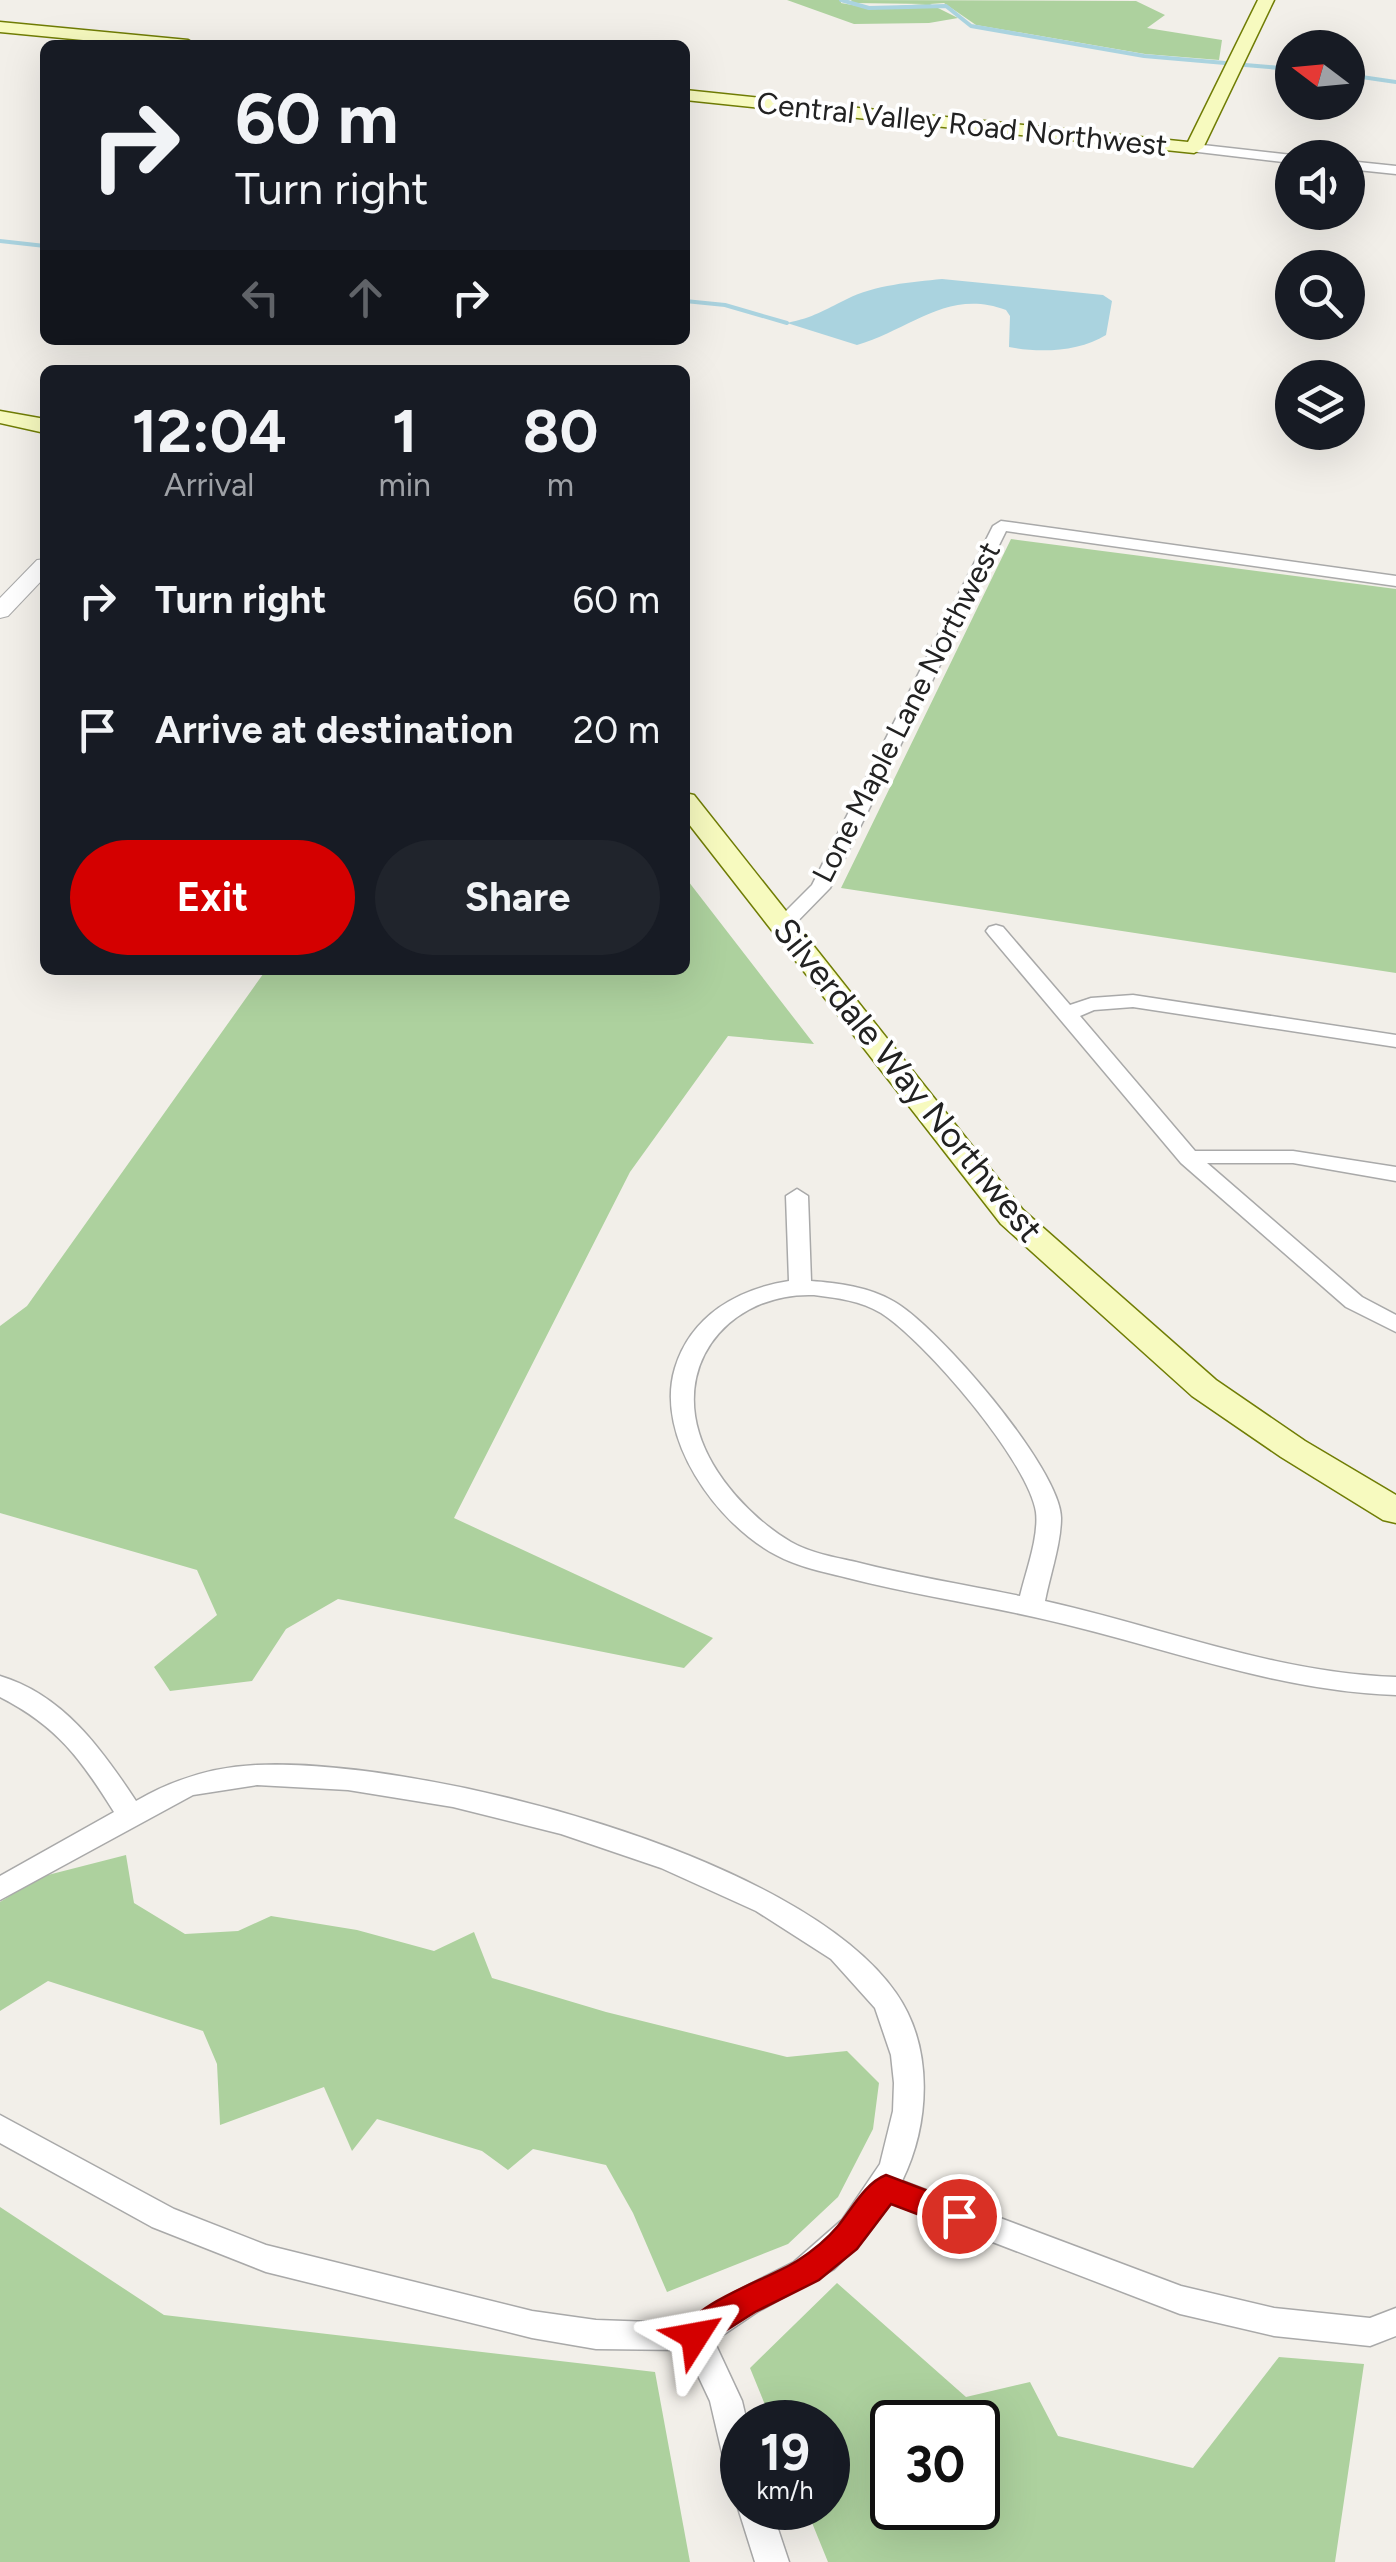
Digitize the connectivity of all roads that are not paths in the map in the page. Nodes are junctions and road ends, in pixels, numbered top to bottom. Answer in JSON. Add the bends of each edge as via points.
{"nodes":[{"id":1,"x":1266,"y":0,"type":"edge"},
{"id":2,"x":0,"y":26,"type":"edge"},
{"id":3,"x":139,"y":40,"type":"edge"},
{"id":4,"x":690,"y":96,"type":"edge"},
{"id":5,"x":1194,"y":148,"type":"junction"},
{"id":6,"x":1275,"y":157,"type":"edge"},
{"id":7,"x":1365,"y":167,"type":"edge"},
{"id":8,"x":1396,"y":170,"type":"edge"},
{"id":9,"x":0,"y":417,"type":"edge"},
{"id":10,"x":40,"y":425,"type":"edge"},
{"id":11,"x":40,"y":570,"type":"edge"},
{"id":12,"x":1396,"y":581,"type":"edge"},
{"id":13,"x":0,"y":611,"type":"edge"},
{"id":14,"x":690,"y":808,"type":"edge"},
{"id":15,"x":782,"y":926,"type":"junction"},
{"id":16,"x":996,"y":930,"type":"dead end"},
{"id":17,"x":1068,"y":1014,"type":"junction"},
{"id":18,"x":1396,"y":1042,"type":"edge"},
{"id":19,"x":1188,"y":1158,"type":"junction"},
{"id":20,"x":1396,"y":1174,"type":"edge"},
{"id":21,"x":796,"y":1196,"type":"dead end"},
{"id":22,"x":800,"y":1286,"type":"junction"},
{"id":23,"x":1396,"y":1325,"type":"edge"},
{"id":24,"x":1396,"y":1511,"type":"edge"},
{"id":25,"x":1031,"y":1606,"type":"junction"},
{"id":26,"x":0,"y":1685,"type":"edge"},
{"id":27,"x":1396,"y":1686,"type":"edge"},
{"id":28,"x":131,"y":1816,"type":"junction"},
{"id":29,"x":0,"y":1888,"type":"edge"},
{"id":30,"x":0,"y":2128,"type":"edge"},
{"id":31,"x":886,"y":2188,"type":"junction"},
{"id":32,"x":1396,"y":2322,"type":"edge"},
{"id":33,"x":695,"y":2336,"type":"junction"},
{"id":34,"x":726,"y":2400,"type":"edge"},
{"id":35,"x":761,"y":2530,"type":"edge"},
{"id":36,"x":772,"y":2562,"type":"edge"}],
"edges":[{"from":1,"to":5,"type":"main road","name":"Central Valley Road Northwest"},
{"from":2,"to":3,"type":"main road"},
{"from":4,"to":5,"type":"main road","name":"Central Valley Road Northwest"},
{"from":5,"to":6,"type":"street"},
{"from":7,"to":8,"type":"street"},
{"from":9,"to":10,"type":"main road"},
{"from":11,"to":13,"type":"street"},
{"from":12,"to":15,"type":"street","name":"Lone Maple Lane Northwest","via":[[1000,526],[820,888]]},
{"from":14,"to":15,"type":"main road","name":"Silverdale Way Northwest"},
{"from":15,"to":24,"type":"main road","name":"Silverdale Way Northwest","via":[[1036,1241],[1204,1388]]},
{"from":16,"to":17,"type":"street"},
{"from":17,"to":18,"type":"street","via":[[1090,1004],[1133,1001]]},
{"from":17,"to":19,"type":"street"},
{"from":19,"to":20,"type":"street","via":[[1246,1152]]},
{"from":19,"to":23,"type":"street","via":[[1354,1302]]},
{"from":21,"to":22,"type":"street"},
{"from":22,"to":25,"type":"street","via":[[870,1299],[910,1322],[1032,1476],[1049,1517]]},
{"from":22,"to":25,"type":"street","via":[[748,1297],[692,1344],[684,1420],[714,1482],[762,1533],[798,1555]]},
{"from":25,"to":27,"type":"street","via":[[1295,1675],[1359,1687]]},
{"from":26,"to":28,"type":"street","via":[[48,1710],[98,1763]]},
{"from":28,"to":29,"type":"street"},
{"from":28,"to":31,"type":"street","via":[[189,1785],[240,1777],[400,1788],[580,1828],[742,1892],[840,1948],[868,1973],[887,2004],[903,2048],[910,2106],[903,2154]]},
{"from":30,"to":33,"type":"street","via":[[172,2221],[312,2271],[547,2329],[620,2338]]},
{"from":31,"to":32,"type":"street","via":[[1180,2300],[1274,2322],[1370,2332]]},
{"from":31,"to":33,"type":"street","via":[[846,2240],[808,2270]]},
{"from":33,"to":34,"type":"street"},
{"from":35,"to":36,"type":"street"}]}
